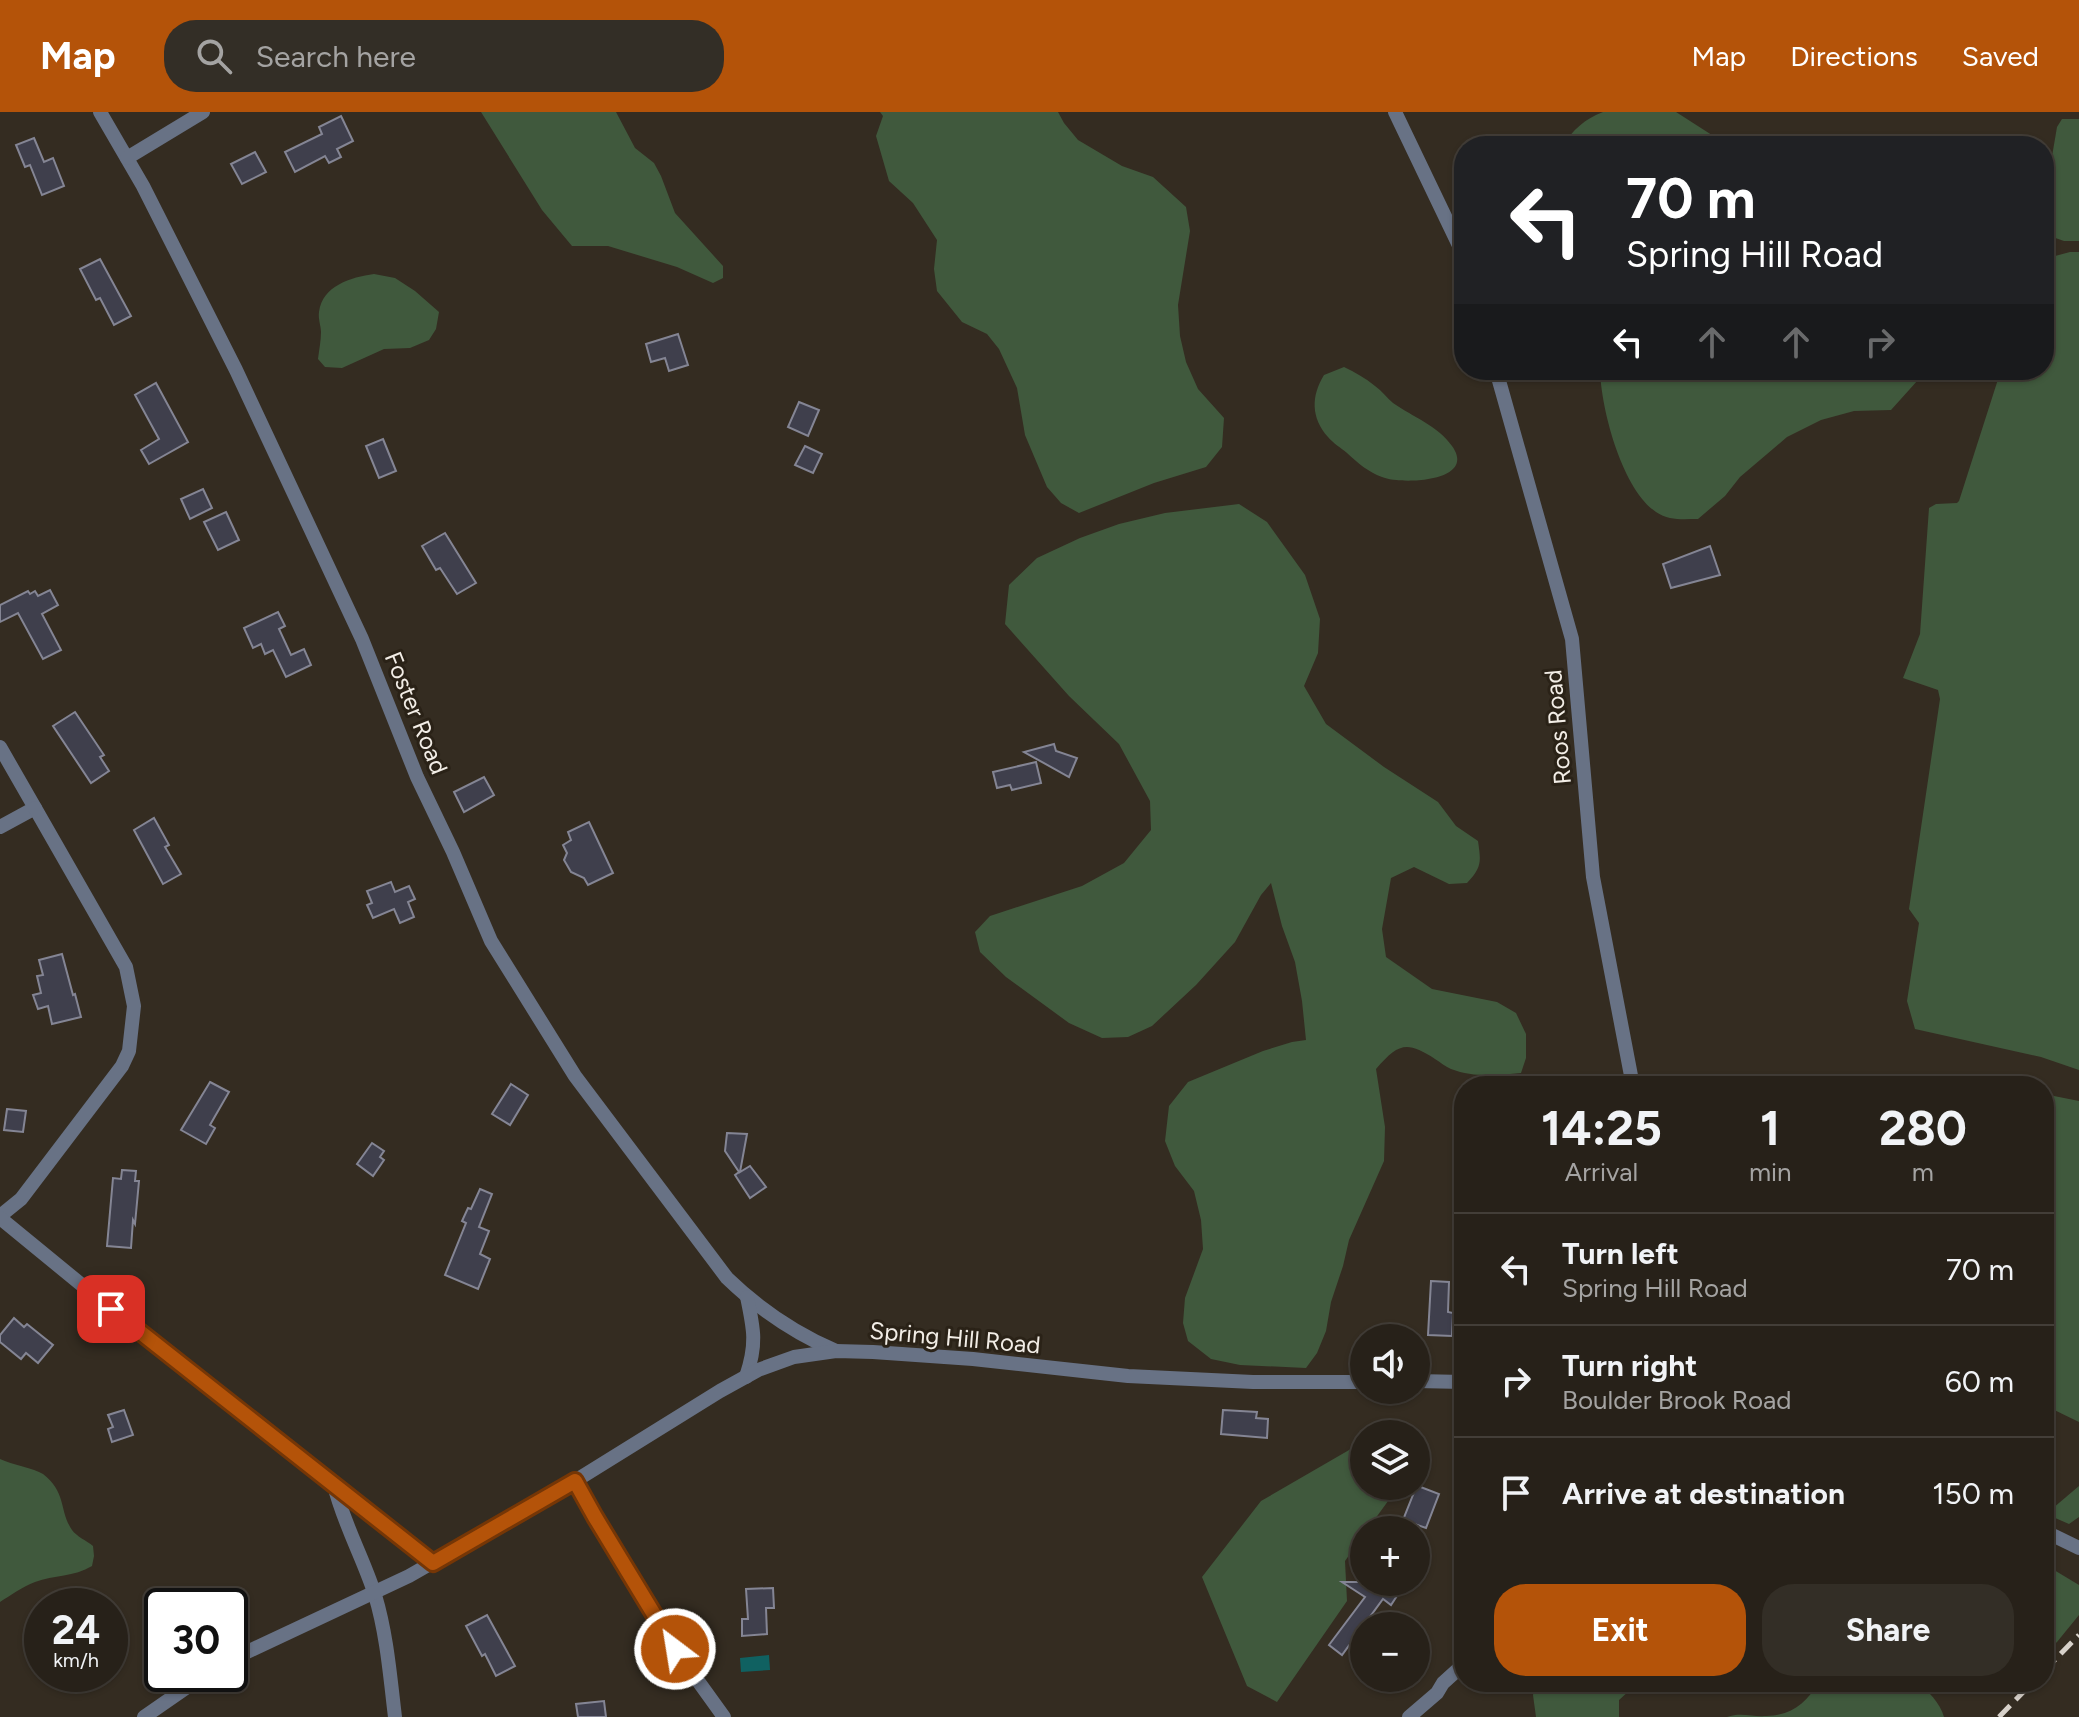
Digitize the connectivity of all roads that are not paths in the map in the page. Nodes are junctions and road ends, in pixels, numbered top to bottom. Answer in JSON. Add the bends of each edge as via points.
{"nodes":[{"id":1,"x":100,"y":112,"type":"edge"},
{"id":2,"x":203,"y":112,"type":"edge"},
{"id":3,"x":1395,"y":112,"type":"edge"},
{"id":4,"x":127,"y":158,"type":"junction"},
{"id":5,"x":1454,"y":235,"type":"edge"},
{"id":6,"x":1499,"y":380,"type":"edge"},
{"id":7,"x":0,"y":747,"type":"edge"},
{"id":8,"x":35,"y":808,"type":"junction"},
{"id":9,"x":0,"y":827,"type":"edge"},
{"id":10,"x":1631,"y":1076,"type":"edge"},
{"id":11,"x":0,"y":1217,"type":"edge"},
{"id":12,"x":747,"y":1297,"type":"junction"},
{"id":13,"x":836,"y":1351,"type":"junction"},
{"id":14,"x":746,"y":1377,"type":"junction"},
{"id":15,"x":1430,"y":1381,"type":"edge"},
{"id":16,"x":1350,"y":1382,"type":"edge"},
{"id":17,"x":1454,"y":1382,"type":"edge"},
{"id":18,"x":575,"y":1481,"type":"junction"},
{"id":19,"x":334,"y":1485,"type":"junction"},
{"id":20,"x":2054,"y":1536,"type":"edge"},
{"id":21,"x":2079,"y":1548,"type":"edge"},
{"id":22,"x":433,"y":1563,"type":"junction"},
{"id":23,"x":374,"y":1593,"type":"junction"},
{"id":24,"x":248,"y":1652,"type":"edge"},
{"id":25,"x":1454,"y":1673,"type":"edge"},
{"id":26,"x":180,"y":1692,"type":"edge"},
{"id":27,"x":144,"y":1717,"type":"edge"},
{"id":28,"x":395,"y":1717,"type":"edge"},
{"id":29,"x":724,"y":1717,"type":"edge"},
{"id":30,"x":1409,"y":1717,"type":"edge"}],
"edges":[{"from":1,"to":4,"type":"street","name":"Foster Road"},
{"from":2,"to":4,"type":"street"},
{"from":3,"to":5,"type":"street"},
{"from":4,"to":12,"type":"street","name":"Foster Road","via":[[236,370],[362,639],[491,941],[581,1084],[727,1278]]},
{"from":6,"to":10,"type":"street","name":"Roos Road","via":[[1572,639],[1593,877]]},
{"from":7,"to":8,"type":"street"},
{"from":8,"to":9,"type":"street"},
{"from":8,"to":11,"type":"street","via":[[126,967],[133,1022],[122,1066],[21,1199]]},
{"from":11,"to":19,"type":"street"},
{"from":12,"to":13,"type":"street","name":"Foster Road","via":[[796,1332]]},
{"from":12,"to":14,"type":"street","via":[[755,1333]]},
{"from":13,"to":14,"type":"street","name":"Spring Hill Road","via":[[794,1357]]},
{"from":13,"to":16,"type":"street","name":"Spring Hill Road","via":[[1128,1376]]},
{"from":14,"to":18,"type":"street","name":"Spring Hill Road"},
{"from":15,"to":17,"type":"street"},
{"from":18,"to":22,"type":"street","name":"Spring Hill Road"},
{"from":18,"to":29,"type":"street","via":[[675,1649]]},
{"from":19,"to":22,"type":"street"},
{"from":19,"to":23,"type":"street"},
{"from":20,"to":21,"type":"street"},
{"from":22,"to":23,"type":"street","name":"Spring Hill Road"},
{"from":23,"to":24,"type":"street","name":"Spring Hill Road"},
{"from":23,"to":28,"type":"street"},
{"from":25,"to":30,"type":"street"},
{"from":26,"to":27,"type":"street"}]}
